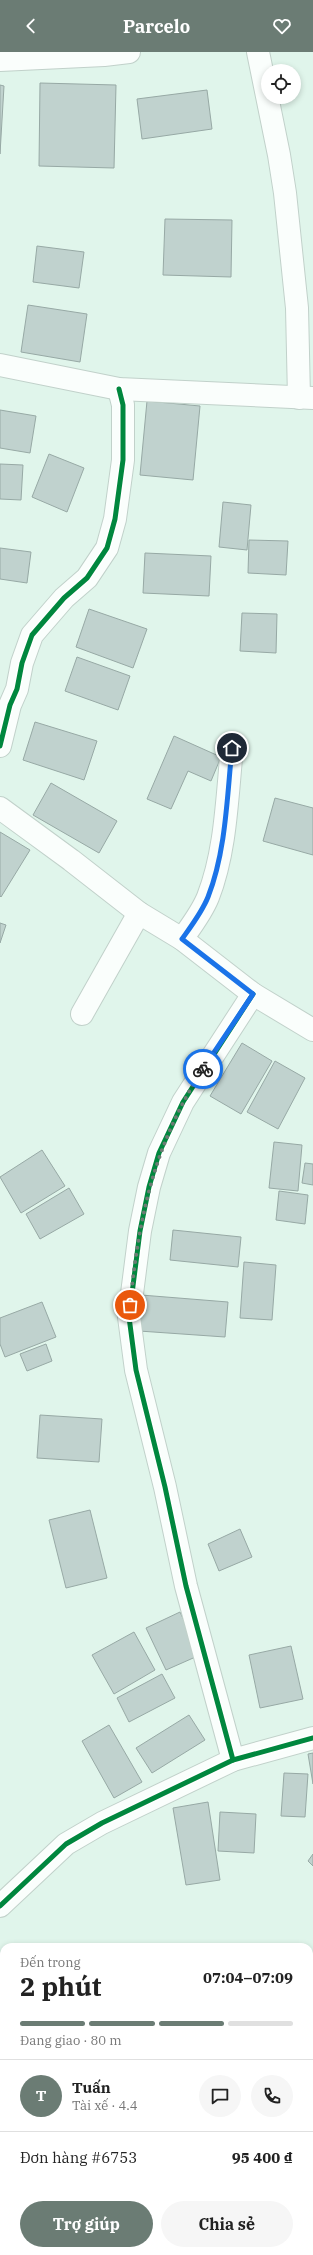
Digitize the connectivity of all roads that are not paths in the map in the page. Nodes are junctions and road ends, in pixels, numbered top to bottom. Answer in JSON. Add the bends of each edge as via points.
{"nodes":[{"id":1,"x":130,"y":52,"type":"edge"},
{"id":2,"x":258,"y":52,"type":"edge"},
{"id":3,"x":0,"y":60,"type":"edge"},
{"id":4,"x":0,"y":365,"type":"edge"},
{"id":5,"x":119,"y":389,"type":"junction"},
{"id":6,"x":306,"y":398,"type":"edge"},
{"id":7,"x":0,"y":746,"type":"edge"},
{"id":8,"x":232,"y":748,"type":"dead end"},
{"id":9,"x":0,"y":808,"type":"edge"},
{"id":10,"x":139,"y":913,"type":"junction"},
{"id":11,"x":182,"y":939,"type":"junction"},
{"id":12,"x":253,"y":994,"type":"junction"},
{"id":13,"x":82,"y":1014,"type":"dead end"},
{"id":14,"x":313,"y":1030,"type":"edge"},
{"id":15,"x":313,"y":1738,"type":"edge"},
{"id":16,"x":233,"y":1760,"type":"junction"},
{"id":17,"x":0,"y":1906,"type":"edge"}],
"edges":[{"from":1,"to":3,"type":"street"},
{"from":2,"to":6,"type":"street","via":[[285,193]]},
{"from":4,"to":5,"type":"street"},
{"from":5,"to":6,"type":"street"},
{"from":5,"to":7,"type":"street","via":[[123,405],[123,460],[115,519],[107,548],[87,578],[64,598],[32,635]]},
{"from":8,"to":11,"type":"street","via":[[222,837],[214,878],[208,897]]},
{"from":9,"to":10,"type":"street"},
{"from":10,"to":11,"type":"street"},
{"from":10,"to":13,"type":"street"},
{"from":11,"to":12,"type":"street"},
{"from":12,"to":14,"type":"street"},
{"from":12,"to":16,"type":"street","via":[[183,1102],[159,1153],[140,1231],[129,1317],[129,1334],[136,1370],[186,1586]]},
{"from":15,"to":16,"type":"street"},
{"from":16,"to":17,"type":"street","via":[[102,1823],[66,1844]]}]}
